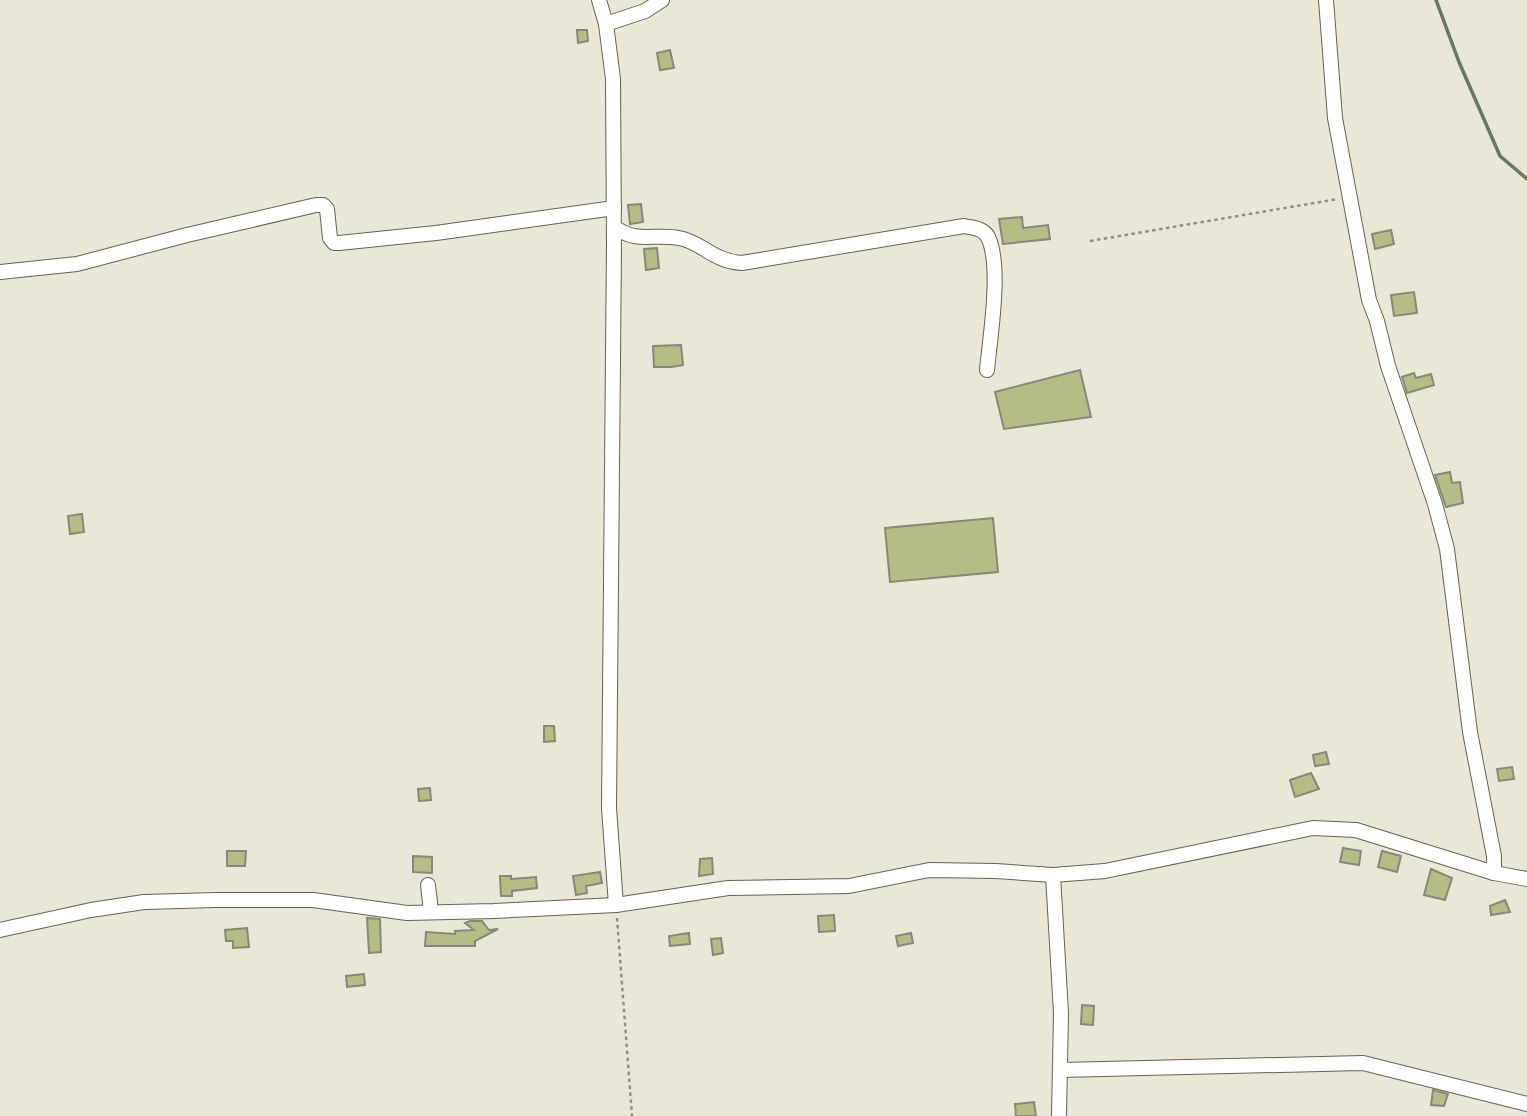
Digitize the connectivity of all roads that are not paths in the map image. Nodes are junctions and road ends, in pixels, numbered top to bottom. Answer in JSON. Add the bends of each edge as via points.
{"nodes":[{"id":1,"x":599,"y":0,"type":"edge"},
{"id":2,"x":662,"y":0,"type":"edge"},
{"id":3,"x":1326,"y":0,"type":"edge"},
{"id":4,"x":606,"y":24,"type":"junction"},
{"id":5,"x":614,"y":208,"type":"junction"},
{"id":6,"x":614,"y":227,"type":"junction"},
{"id":7,"x":0,"y":272,"type":"edge"},
{"id":8,"x":988,"y":370,"type":"dead end"},
{"id":9,"x":1494,"y":873,"type":"junction"},
{"id":10,"x":1053,"y":876,"type":"junction"},
{"id":11,"x":1527,"y":879,"type":"edge"},
{"id":12,"x":428,"y":885,"type":"dead end"},
{"id":13,"x":616,"y":905,"type":"junction"},
{"id":14,"x":431,"y":912,"type":"junction"},
{"id":15,"x":0,"y":930,"type":"edge"},
{"id":16,"x":1060,"y":1070,"type":"junction"},
{"id":17,"x":1527,"y":1104,"type":"edge"},
{"id":18,"x":1059,"y":1116,"type":"edge"}],
"edges":[{"from":1,"to":4,"type":"street"},
{"from":2,"to":4,"type":"street"},
{"from":3,"to":9,"type":"street","via":[[1335,118],[1369,300],[1447,549]]},
{"from":4,"to":5,"type":"street","via":[[612,79]]},
{"from":5,"to":6,"type":"street"},
{"from":5,"to":7,"type":"street","via":[[334,243],[327,209],[316,205],[77,264]]},
{"from":6,"to":8,"type":"street","via":[[626,236],[642,239],[682,238],[726,262],[741,263],[964,226],[981,229],[988,237],[995,269]]},
{"from":6,"to":13,"type":"street","via":[[609,808]]},
{"from":9,"to":10,"type":"street","via":[[1356,830],[1313,828],[1105,871]]},
{"from":9,"to":11,"type":"street"},
{"from":10,"to":13,"type":"street","via":[[929,870],[849,886],[728,888]]},
{"from":10,"to":16,"type":"street"},
{"from":12,"to":14,"type":"street"},
{"from":13,"to":14,"type":"street"},
{"from":14,"to":15,"type":"street","via":[[313,900],[144,902]]},
{"from":16,"to":17,"type":"street","via":[[1363,1063]]},
{"from":16,"to":18,"type":"street"}]}
